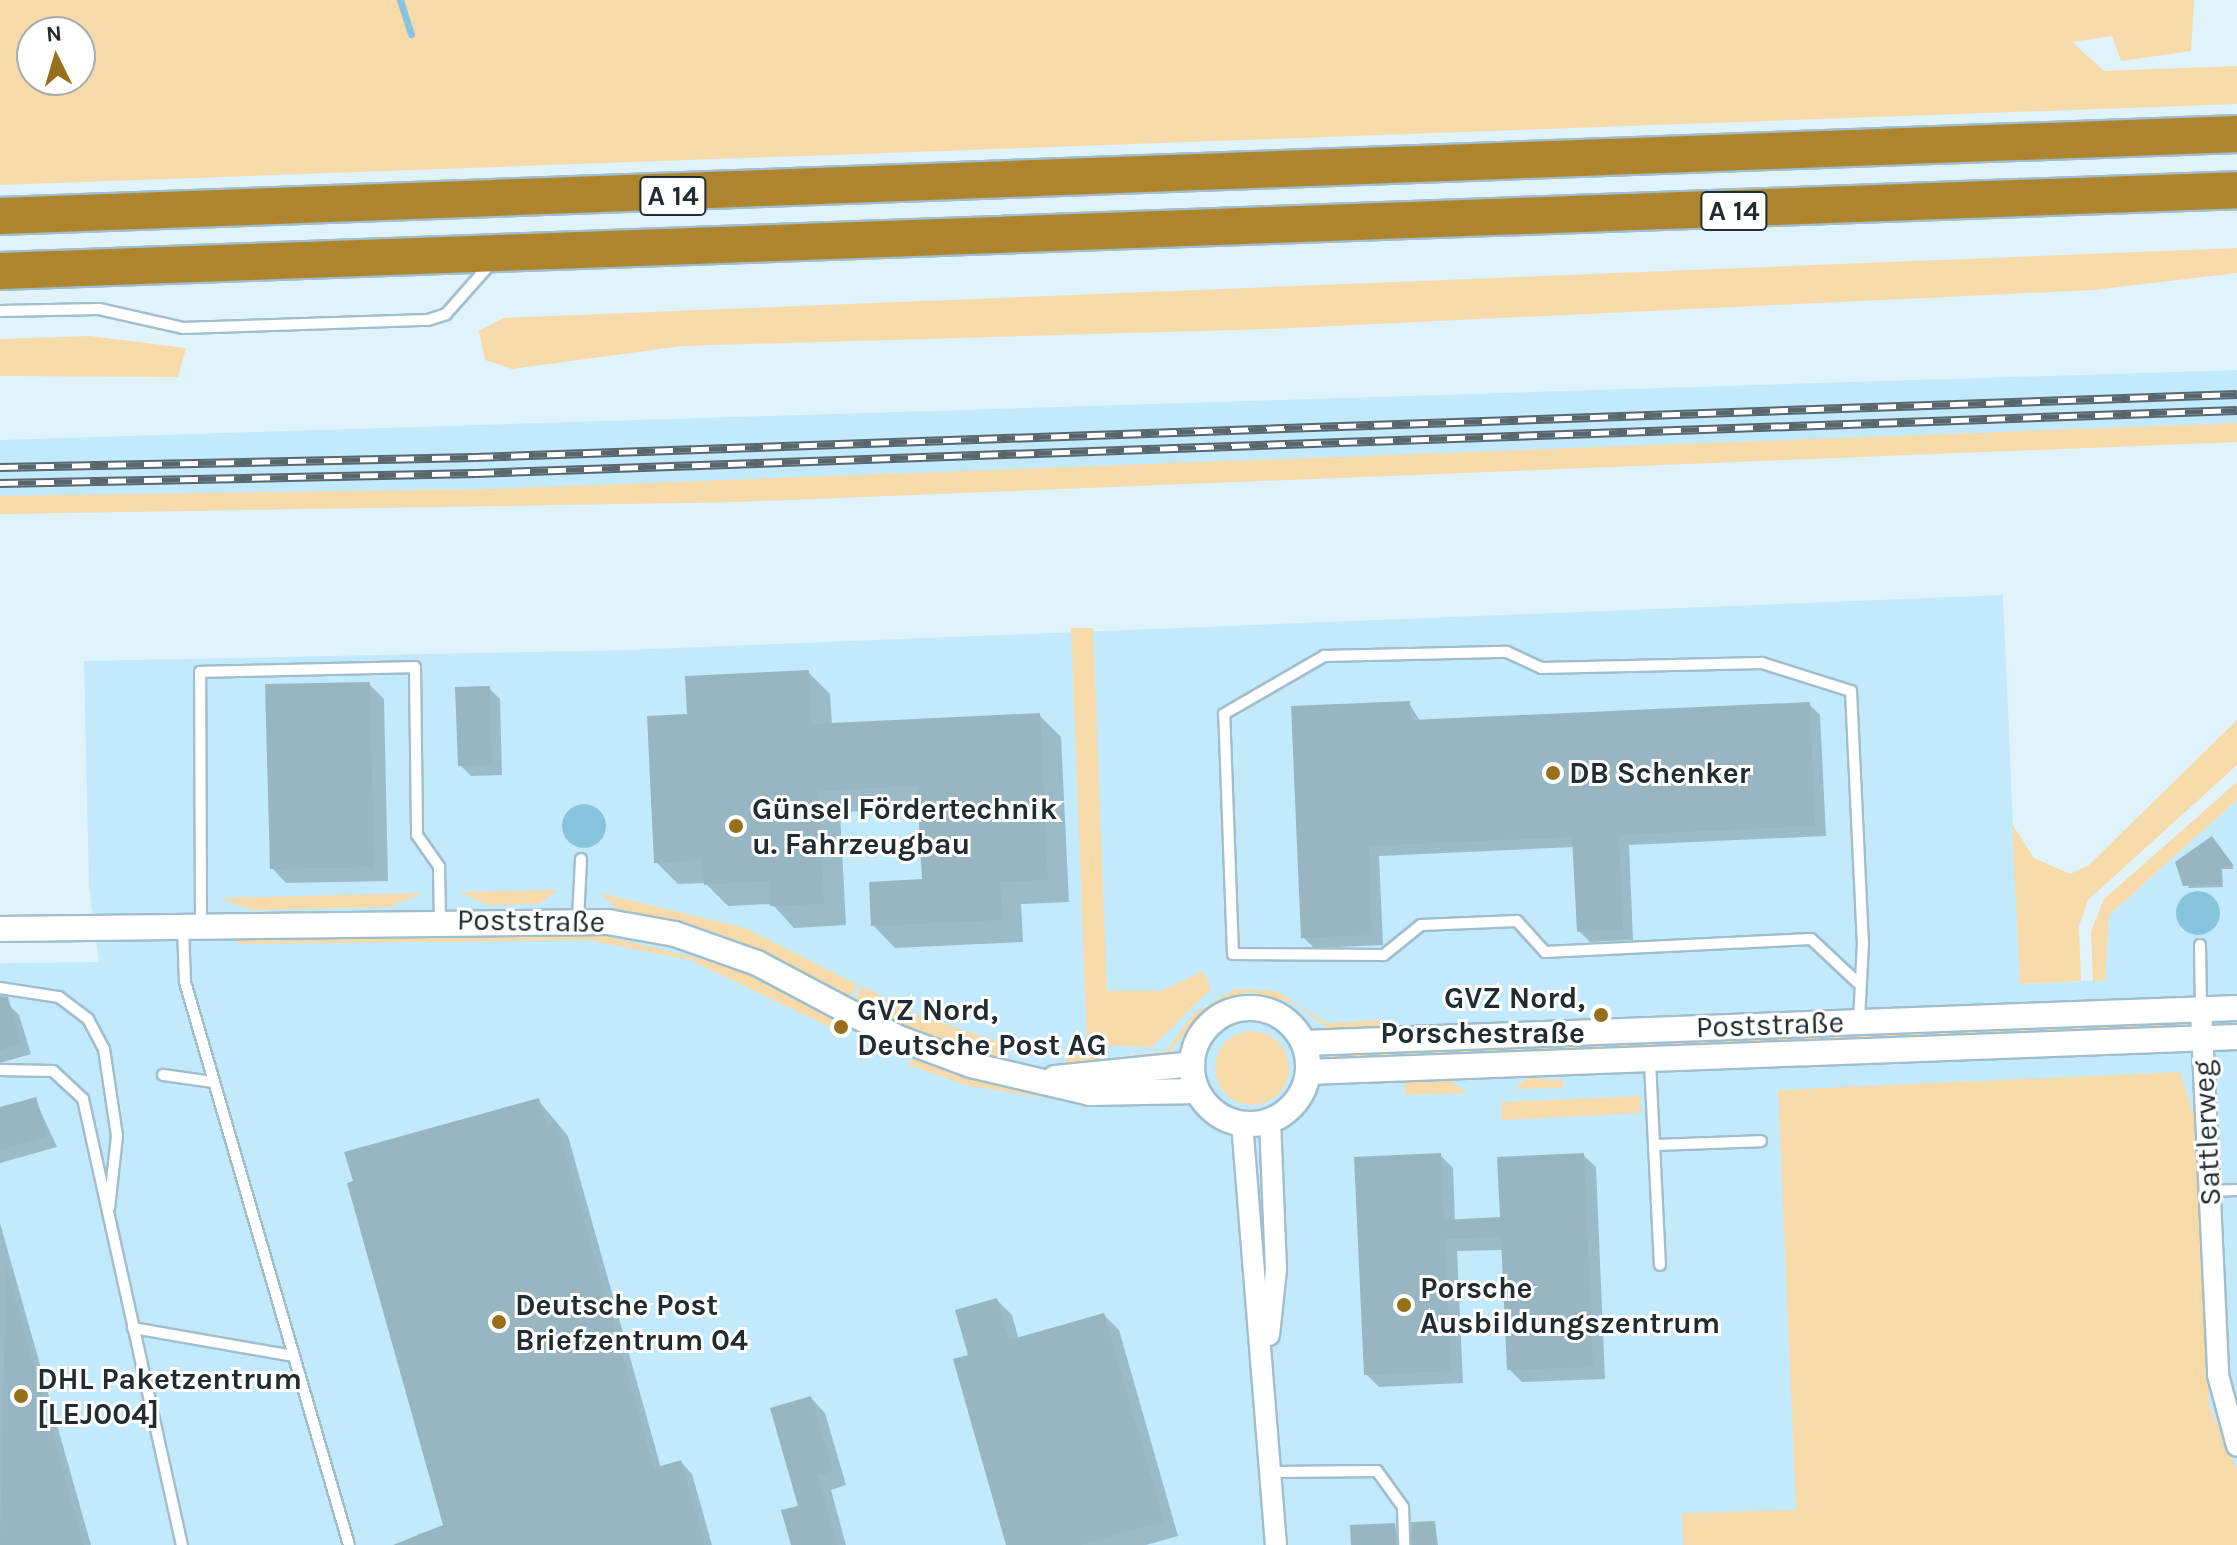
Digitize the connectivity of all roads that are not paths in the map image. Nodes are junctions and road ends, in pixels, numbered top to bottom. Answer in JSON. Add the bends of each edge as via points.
{"nodes":[{"id":1,"x":2237,"y":134,"type":"edge"},
{"id":2,"x":2237,"y":190,"type":"edge"},
{"id":3,"x":0,"y":216,"type":"edge"},
{"id":4,"x":496,"y":257,"type":"junction"},
{"id":5,"x":0,"y":271,"type":"edge"},
{"id":6,"x":0,"y":311,"type":"edge"},
{"id":7,"x":581,"y":859,"type":"dead end"},
{"id":8,"x":440,"y":919,"type":"junction"},
{"id":9,"x":578,"y":919,"type":"junction"},
{"id":10,"x":192,"y":925,"type":"junction"},
{"id":11,"x":0,"y":929,"type":"edge"},
{"id":12,"x":2200,"y":945,"type":"dead end"},
{"id":13,"x":1857,"y":982,"type":"junction"},
{"id":14,"x":0,"y":988,"type":"edge"},
{"id":15,"x":2237,"y":1008,"type":"edge"},
{"id":16,"x":2201,"y":1009,"type":"junction"},
{"id":17,"x":1859,"y":1022,"type":"junction"},
{"id":18,"x":2237,"y":1037,"type":"edge"},
{"id":19,"x":2203,"y":1038,"type":"junction"},
{"id":20,"x":1304,"y":1043,"type":"junction"},
{"id":21,"x":1650,"y":1062,"type":"junction"},
{"id":22,"x":1192,"y":1064,"type":"junction"},
{"id":23,"x":0,"y":1070,"type":"edge"},
{"id":24,"x":1308,"y":1072,"type":"junction"},
{"id":25,"x":163,"y":1075,"type":"dead end"},
{"id":26,"x":1031,"y":1079,"type":"junction"},
{"id":27,"x":213,"y":1082,"type":"junction"},
{"id":28,"x":1197,"y":1091,"type":"junction"},
{"id":29,"x":1270,"y":1121,"type":"junction"},
{"id":30,"x":1242,"y":1123,"type":"junction"},
{"id":31,"x":1761,"y":1141,"type":"dead end"},
{"id":32,"x":1654,"y":1145,"type":"junction"},
{"id":33,"x":2237,"y":1190,"type":"edge"},
{"id":34,"x":2210,"y":1191,"type":"junction"},
{"id":35,"x":108,"y":1218,"type":"junction"},
{"id":36,"x":1660,"y":1265,"type":"dead end"},
{"id":37,"x":133,"y":1328,"type":"junction"},
{"id":38,"x":1266,"y":1355,"type":"junction"},
{"id":39,"x":294,"y":1356,"type":"junction"},
{"id":40,"x":2237,"y":1446,"type":"edge"},
{"id":41,"x":1275,"y":1472,"type":"junction"},
{"id":42,"x":1272,"y":1542,"type":"edge"},
{"id":43,"x":182,"y":1545,"type":"edge"},
{"id":44,"x":349,"y":1545,"type":"edge"},
{"id":45,"x":1404,"y":1545,"type":"edge"}],
"edges":[{"from":1,"to":3,"type":"highway","number":"A 14"},
{"from":2,"to":4,"type":"highway","number":"A 14"},
{"from":4,"to":5,"type":"highway","number":"A 14"},
{"from":4,"to":6,"type":"lane","via":[[446,314],[428,320],[183,328],[99,309]]},
{"from":7,"to":9,"type":"lane"},
{"from":8,"to":9,"type":"street","name":"Poststraße"},
{"from":8,"to":10,"type":"street","name":"Poststraße"},
{"from":8,"to":10,"type":"lane","via":[[439,867],[417,835],[415,667],[200,672]]},
{"from":9,"to":26,"type":"street","name":"Poststraße","via":[[701,942],[916,1046]]},
{"from":10,"to":11,"type":"street","name":"Poststraße"},
{"from":10,"to":27,"type":"lane","via":[[185,982]]},
{"from":12,"to":16,"type":"lane"},
{"from":13,"to":13,"type":"lane","via":[[1860,878],[1851,691],[1762,663],[1541,668],[1507,652],[1324,656],[1290,669],[1224,714],[1233,954],[1384,955],[1421,925],[1517,921],[1545,952],[1811,939]]},
{"from":13,"to":17,"type":"lane"},
{"from":14,"to":35,"type":"lane","via":[[59,997],[88,1019],[104,1049],[117,1136]]},
{"from":15,"to":16,"type":"street","name":"Poststraße"},
{"from":16,"to":17,"type":"street","name":"Poststraße"},
{"from":16,"to":19,"type":"street","name":"Sattlerweg"},
{"from":17,"to":20,"type":"street","name":"Poststraße"},
{"from":18,"to":19,"type":"street","name":"Poststraße"},
{"from":19,"to":21,"type":"street","name":"Poststraße"},
{"from":19,"to":34,"type":"street","name":"Sattlerweg"},
{"from":20,"to":22,"type":"street","via":[[1285,1019],[1242,1008],[1208,1025]]},
{"from":20,"to":24,"type":"street"},
{"from":21,"to":24,"type":"street","name":"Poststraße"},
{"from":21,"to":32,"type":"lane"},
{"from":22,"to":26,"type":"street","name":"Poststraße"},
{"from":22,"to":28,"type":"street"},
{"from":23,"to":35,"type":"lane","via":[[31,1066],[71,1082],[83,1099]]},
{"from":24,"to":29,"type":"street","via":[[1296,1102]]},
{"from":25,"to":27,"type":"lane"},
{"from":26,"to":28,"type":"street","name":"Poststraße","via":[[1090,1093]]},
{"from":27,"to":39,"type":"lane"},
{"from":28,"to":30,"type":"street","via":[[1222,1117]]},
{"from":29,"to":30,"type":"street"},
{"from":29,"to":38,"type":"street","via":[[1276,1270]]},
{"from":30,"to":38,"type":"street","via":[[1250,1269]]},
{"from":31,"to":32,"type":"lane"},
{"from":32,"to":36,"type":"lane"},
{"from":33,"to":34,"type":"lane"},
{"from":34,"to":40,"type":"street","name":"Sattlerweg","via":[[2218,1375]]},
{"from":35,"to":37,"type":"lane"},
{"from":37,"to":39,"type":"lane"},
{"from":37,"to":43,"type":"lane"},
{"from":38,"to":41,"type":"street"},
{"from":39,"to":44,"type":"lane"},
{"from":41,"to":42,"type":"street"},
{"from":41,"to":45,"type":"lane","via":[[1377,1471],[1403,1507]]}]}
